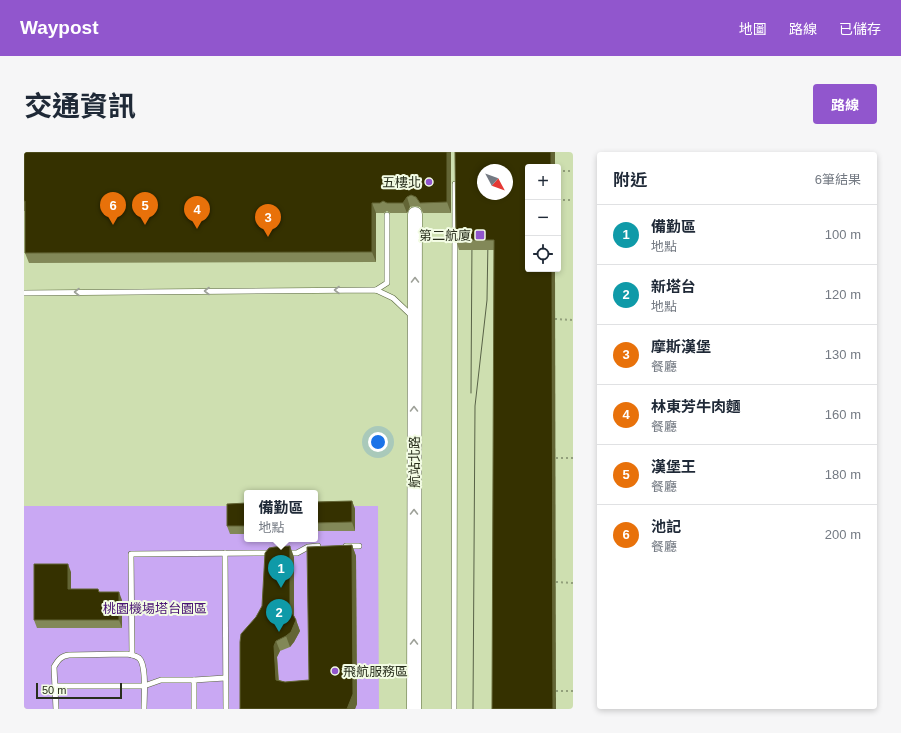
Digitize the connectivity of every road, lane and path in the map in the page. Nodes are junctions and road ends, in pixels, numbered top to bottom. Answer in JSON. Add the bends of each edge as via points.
{"nodes":[{"id":1,"x":561,"y":171,"type":"edge"},
{"id":2,"x":573,"y":171,"type":"edge"},
{"id":3,"x":455,"y":175,"type":"edge"},
{"id":4,"x":561,"y":200,"type":"edge"},
{"id":5,"x":573,"y":200,"type":"edge"},
{"id":6,"x":415,"y":214,"type":"dead end"},
{"id":7,"x":387,"y":215,"type":"dead end"},
{"id":8,"x":376,"y":290,"type":"junction"},
{"id":9,"x":24,"y":293,"type":"edge"},
{"id":10,"x":414,"y":319,"type":"junction"},
{"id":11,"x":556,"y":319,"type":"dead end"},
{"id":12,"x":573,"y":320,"type":"edge"},
{"id":13,"x":556,"y":458,"type":"dead end"},
{"id":14,"x":573,"y":458,"type":"edge"},
{"id":15,"x":322,"y":546,"type":"edge"},
{"id":16,"x":337,"y":546,"type":"edge"},
{"id":17,"x":359,"y":546,"type":"dead end"},
{"id":18,"x":225,"y":553,"type":"junction"},
{"id":19,"x":273,"y":553,"type":"edge"},
{"id":20,"x":281,"y":553,"type":"edge"},
{"id":21,"x":556,"y":582,"type":"dead end"},
{"id":22,"x":573,"y":583,"type":"edge"},
{"id":23,"x":132,"y":655,"type":"junction"},
{"id":24,"x":225,"y":678,"type":"junction"},
{"id":25,"x":194,"y":680,"type":"junction"},
{"id":26,"x":55,"y":686,"type":"junction"},
{"id":27,"x":144,"y":686,"type":"junction"},
{"id":28,"x":556,"y":691,"type":"dead end"},
{"id":29,"x":573,"y":691,"type":"edge"},
{"id":30,"x":56,"y":709,"type":"edge"},
{"id":31,"x":144,"y":709,"type":"edge"},
{"id":32,"x":194,"y":709,"type":"edge"},
{"id":33,"x":226,"y":709,"type":"edge"},
{"id":34,"x":414,"y":709,"type":"edge"},
{"id":35,"x":454,"y":709,"type":"edge"}],
"edges":[{"from":1,"to":2,"type":"path"},
{"from":3,"to":35,"type":"lane"},
{"from":4,"to":5,"type":"path"},
{"from":10,"to":6,"type":"street","name":"航站北路","one_way":true},
{"from":7,"to":8,"type":"lane","via":[[387,283]]},
{"from":8,"to":9,"type":"lane","one_way":true},
{"from":8,"to":10,"type":"lane","via":[[393,298]]},
{"from":34,"to":10,"type":"street","name":"航站北路","one_way":true},
{"from":11,"to":12,"type":"path"},
{"from":13,"to":14,"type":"path"},
{"from":15,"to":20,"type":"lane","via":[[308,546],[297,553]]},
{"from":16,"to":17,"type":"lane"},
{"from":18,"to":19,"type":"lane"},
{"from":18,"to":23,"type":"lane","via":[[131,554]]},
{"from":18,"to":24,"type":"lane"},
{"from":21,"to":22,"type":"path"},
{"from":23,"to":26,"type":"lane","via":[[64,656],[54,667]]},
{"from":23,"to":27,"type":"lane","via":[[142,662]]},
{"from":24,"to":25,"type":"lane"},
{"from":24,"to":33,"type":"lane"},
{"from":25,"to":27,"type":"lane","via":[[161,680]]},
{"from":25,"to":32,"type":"lane"},
{"from":26,"to":27,"type":"lane"},
{"from":26,"to":30,"type":"lane"},
{"from":27,"to":31,"type":"lane"},
{"from":28,"to":29,"type":"path"}]}
